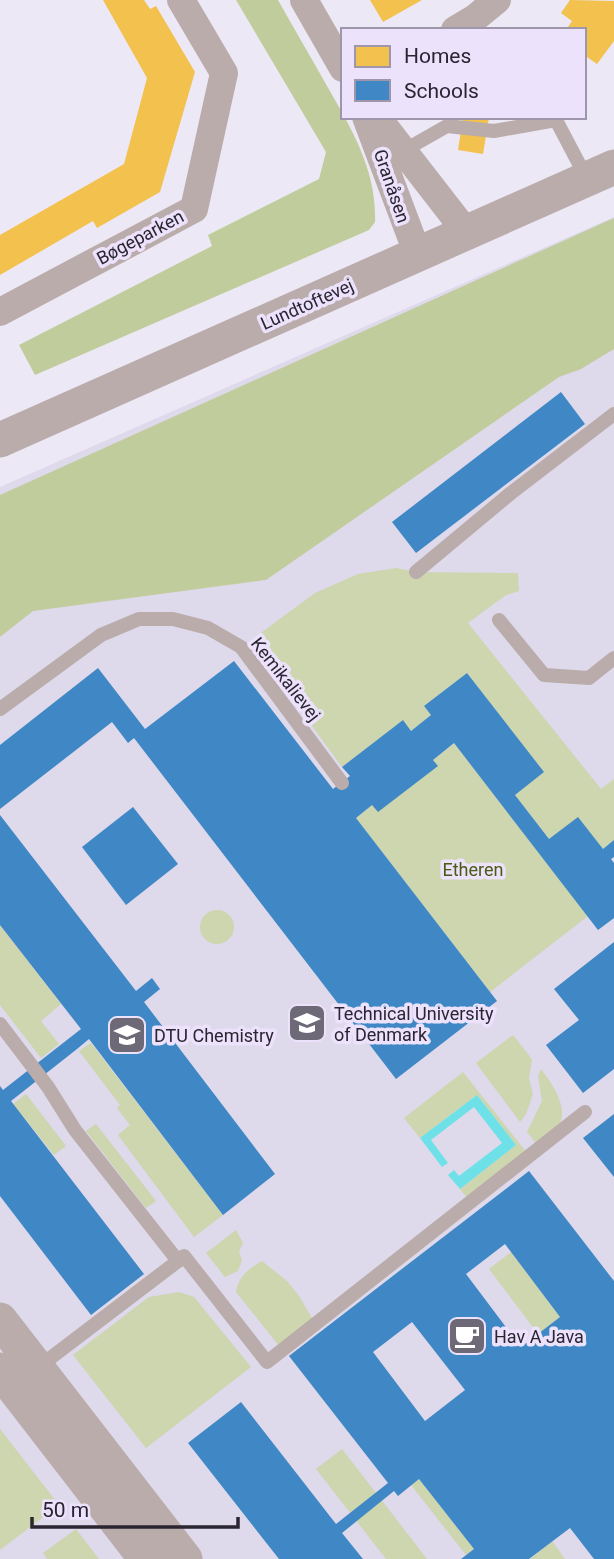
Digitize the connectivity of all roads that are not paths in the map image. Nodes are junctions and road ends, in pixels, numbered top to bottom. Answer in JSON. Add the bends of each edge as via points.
{"nodes":[{"id":1,"x":181,"y":0,"type":"edge"},
{"id":2,"x":304,"y":0,"type":"edge"},
{"id":3,"x":497,"y":0,"type":"edge"},
{"id":4,"x":458,"y":28,"type":"edge"},
{"id":5,"x":341,"y":65,"type":"edge"},
{"id":6,"x":367,"y":119,"type":"edge"},
{"id":7,"x":379,"y":119,"type":"edge"},
{"id":8,"x":403,"y":151,"type":"junction"},
{"id":9,"x":601,"y":173,"type":"edge"},
{"id":10,"x":467,"y":233,"type":"junction"},
{"id":11,"x":418,"y":255,"type":"junction"},
{"id":12,"x":0,"y":312,"type":"edge"},
{"id":13,"x":614,"y":414,"type":"edge"},
{"id":14,"x":3,"y":431,"type":"edge"},
{"id":15,"x":416,"y":572,"type":"dead end"},
{"id":16,"x":499,"y":620,"type":"dead end"},
{"id":17,"x":614,"y":658,"type":"edge"},
{"id":18,"x":0,"y":709,"type":"edge"},
{"id":19,"x":342,"y":783,"type":"dead end"},
{"id":20,"x":0,"y":1024,"type":"edge"},
{"id":21,"x":585,"y":1112,"type":"dead end"},
{"id":22,"x":178,"y":1261,"type":"junction"},
{"id":23,"x":0,"y":1320,"type":"edge"},
{"id":24,"x":17,"y":1375,"type":"edge"},
{"id":25,"x":146,"y":1559,"type":"edge"},
{"id":26,"x":185,"y":1559,"type":"edge"}],
"edges":[{"from":1,"to":12,"type":"street","name":"Bøgeparken","via":[[224,73],[194,209]]},
{"from":2,"to":5,"type":"street"},
{"from":3,"to":4,"type":"street"},
{"from":6,"to":11,"type":"street","name":"Granåsen"},
{"from":7,"to":8,"type":"street","name":"Granåsen"},
{"from":8,"to":9,"type":"lane","via":[[447,125],[494,131],[556,120]]},
{"from":8,"to":10,"type":"street","name":"Granåsen"},
{"from":9,"to":10,"type":"street","name":"Lundtoftevej"},
{"from":10,"to":11,"type":"street","name":"Lundtoftevej"},
{"from":11,"to":14,"type":"street","name":"Lundtoftevej"},
{"from":13,"to":15,"type":"lane"},
{"from":16,"to":17,"type":"lane","via":[[544,675],[589,678]]},
{"from":18,"to":19,"type":"lane","name":"Kemikalievej","via":[[101,635],[139,619],[173,619],[208,628],[240,647]]},
{"from":20,"to":22,"type":"lane","via":[[75,1130]]},
{"from":21,"to":22,"type":"lane","via":[[267,1362],[184,1256]]},
{"from":22,"to":24,"type":"lane"},
{"from":23,"to":24,"type":"street"},
{"from":24,"to":25,"type":"street"},
{"from":24,"to":26,"type":"street"}]}
